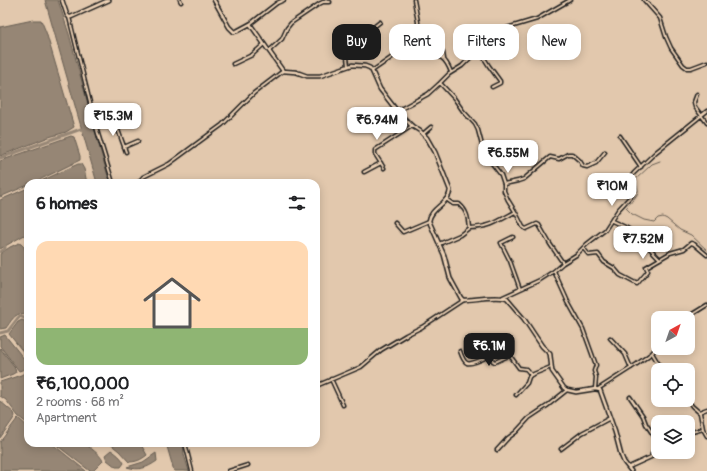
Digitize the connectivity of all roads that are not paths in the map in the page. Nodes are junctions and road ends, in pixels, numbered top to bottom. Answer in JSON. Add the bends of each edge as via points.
{"nodes":[{"id":1,"x":62,"y":0,"type":"edge"},
{"id":2,"x":109,"y":0,"type":"edge"},
{"id":3,"x":214,"y":0,"type":"edge"},
{"id":4,"x":284,"y":0,"type":"edge"},
{"id":5,"x":414,"y":0,"type":"edge"},
{"id":6,"x":570,"y":0,"type":"edge"},
{"id":7,"x":644,"y":0,"type":"edge"},
{"id":8,"x":330,"y":2,"type":"dead end"},
{"id":9,"x":69,"y":17,"type":"junction"},
{"id":10,"x":380,"y":22,"type":"dead end"},
{"id":11,"x":250,"y":24,"type":"junction"},
{"id":12,"x":418,"y":24,"type":"edge"},
{"id":13,"x":519,"y":24,"type":"edge"},
{"id":14,"x":264,"y":44,"type":"junction"},
{"id":15,"x":269,"y":51,"type":"junction"},
{"id":16,"x":389,"y":59,"type":"edge"},
{"id":17,"x":445,"y":60,"type":"edge"},
{"id":18,"x":467,"y":60,"type":"edge"},
{"id":19,"x":485,"y":60,"type":"edge"},
{"id":20,"x":707,"y":62,"type":"edge"},
{"id":21,"x":232,"y":64,"type":"dead end"},
{"id":22,"x":348,"y":66,"type":"junction"},
{"id":23,"x":282,"y":71,"type":"junction"},
{"id":24,"x":372,"y":71,"type":"junction"},
{"id":25,"x":451,"y":72,"type":"junction"},
{"id":26,"x":440,"y":83,"type":"junction"},
{"id":27,"x":492,"y":87,"type":"dead end"},
{"id":28,"x":697,"y":94,"type":"dead end"},
{"id":29,"x":397,"y":111,"type":"junction"},
{"id":30,"x":707,"y":111,"type":"edge"},
{"id":31,"x":701,"y":115,"type":"junction"},
{"id":32,"x":707,"y":123,"type":"edge"},
{"id":33,"x":96,"y":126,"type":"junction"},
{"id":34,"x":412,"y":126,"type":"junction"},
{"id":35,"x":431,"y":127,"type":"dead end"},
{"id":36,"x":424,"y":134,"type":"junction"},
{"id":37,"x":620,"y":136,"type":"dead end"},
{"id":38,"x":138,"y":141,"type":"dead end"},
{"id":39,"x":124,"y":147,"type":"junction"},
{"id":40,"x":126,"y":152,"type":"dead end"},
{"id":41,"x":605,"y":152,"type":"dead end"},
{"id":42,"x":381,"y":163,"type":"junction"},
{"id":43,"x":641,"y":167,"type":"junction"},
{"id":44,"x":384,"y":168,"type":"dead end"},
{"id":45,"x":364,"y":172,"type":"dead end"},
{"id":46,"x":112,"y":179,"type":"edge"},
{"id":47,"x":141,"y":179,"type":"edge"},
{"id":48,"x":504,"y":184,"type":"junction"},
{"id":49,"x":446,"y":199,"type":"junction"},
{"id":50,"x":515,"y":212,"type":"junction"},
{"id":51,"x":429,"y":221,"type":"junction"},
{"id":52,"x":612,"y":221,"type":"junction"},
{"id":53,"x":395,"y":223,"type":"dead end"},
{"id":54,"x":469,"y":228,"type":"junction"},
{"id":55,"x":513,"y":237,"type":"dead end"},
{"id":56,"x":439,"y":244,"type":"junction"},
{"id":57,"x":584,"y":248,"type":"junction"},
{"id":58,"x":707,"y":255,"type":"edge"},
{"id":59,"x":660,"y":259,"type":"junction"},
{"id":60,"x":563,"y":263,"type":"junction"},
{"id":61,"x":554,"y":271,"type":"junction"},
{"id":62,"x":520,"y":289,"type":"junction"},
{"id":63,"x":503,"y":298,"type":"junction"},
{"id":64,"x":464,"y":300,"type":"junction"},
{"id":65,"x":707,"y":306,"type":"edge"},
{"id":66,"x":695,"y":313,"type":"edge"},
{"id":67,"x":610,"y":338,"type":"dead end"},
{"id":68,"x":460,"y":351,"type":"dead end"},
{"id":69,"x":651,"y":354,"type":"edge"},
{"id":70,"x":551,"y":367,"type":"junction"},
{"id":71,"x":632,"y":368,"type":"junction"},
{"id":72,"x":532,"y":375,"type":"junction"},
{"id":73,"x":332,"y":379,"type":"junction"},
{"id":74,"x":320,"y":384,"type":"edge"},
{"id":75,"x":597,"y":389,"type":"junction"},
{"id":76,"x":567,"y":390,"type":"junction"},
{"id":77,"x":516,"y":395,"type":"dead end"},
{"id":78,"x":630,"y":398,"type":"dead end"},
{"id":79,"x":343,"y":405,"type":"dead end"},
{"id":80,"x":693,"y":407,"type":"edge"},
{"id":81,"x":707,"y":409,"type":"edge"},
{"id":82,"x":699,"y":412,"type":"junction"},
{"id":83,"x":610,"y":418,"type":"junction"},
{"id":84,"x":703,"y":429,"type":"junction"},
{"id":85,"x":695,"y":431,"type":"edge"},
{"id":86,"x":651,"y":432,"type":"edge"},
{"id":87,"x":707,"y":436,"type":"edge"},
{"id":88,"x":186,"y":447,"type":"edge"},
{"id":89,"x":561,"y":449,"type":"dead end"},
{"id":90,"x":497,"y":450,"type":"dead end"},
{"id":91,"x":651,"y":457,"type":"edge"},
{"id":92,"x":248,"y":466,"type":"dead end"},
{"id":93,"x":629,"y":467,"type":"junction"},
{"id":94,"x":192,"y":471,"type":"edge"},
{"id":95,"x":229,"y":471,"type":"edge"},
{"id":96,"x":631,"y":471,"type":"edge"}],
"edges":[{"from":1,"to":9,"type":"street"},
{"from":2,"to":9,"type":"street"},
{"from":3,"to":11,"type":"street","via":[[234,32]]},
{"from":4,"to":11,"type":"street"},
{"from":5,"to":12,"type":"street"},
{"from":6,"to":13,"type":"street","via":[[537,19]]},
{"from":7,"to":20,"type":"street","via":[[660,18],[671,48],[683,65],[691,68]]},
{"from":8,"to":15,"type":"street","via":[[319,4],[291,23],[282,39]]},
{"from":9,"to":33,"type":"street"},
{"from":10,"to":22,"type":"street","via":[[346,48],[349,53]]},
{"from":11,"to":14,"type":"street"},
{"from":14,"to":15,"type":"street"},
{"from":14,"to":21,"type":"street","via":[[252,55]]},
{"from":15,"to":23,"type":"street"},
{"from":16,"to":24,"type":"street"},
{"from":17,"to":25,"type":"street"},
{"from":18,"to":25,"type":"street"},
{"from":19,"to":27,"type":"street","via":[[500,81]]},
{"from":22,"to":23,"type":"street","via":[[320,76]]},
{"from":22,"to":24,"type":"street","via":[[365,66]]},
{"from":23,"to":47,"type":"street","via":[[211,133],[170,164]]},
{"from":24,"to":29,"type":"street","via":[[380,89]]},
{"from":25,"to":26,"type":"street"},
{"from":26,"to":29,"type":"street","via":[[423,97]]},
{"from":26,"to":48,"type":"street","via":[[475,124],[484,153],[501,175]]},
{"from":28,"to":31,"type":"street","via":[[694,102]]},
{"from":29,"to":34,"type":"street"},
{"from":30,"to":31,"type":"street"},
{"from":31,"to":32,"type":"street"},
{"from":31,"to":43,"type":"street"},
{"from":33,"to":39,"type":"street","via":[[108,122],[112,128],[117,127]]},
{"from":33,"to":46,"type":"street"},
{"from":34,"to":36,"type":"street"},
{"from":34,"to":42,"type":"street","via":[[376,150],[375,154]]},
{"from":35,"to":36,"type":"street"},
{"from":36,"to":49,"type":"street","via":[[435,152],[450,190]]},
{"from":37,"to":43,"type":"street"},
{"from":38,"to":39,"type":"street"},
{"from":39,"to":40,"type":"street"},
{"from":41,"to":48,"type":"street","via":[[596,163],[587,167],[572,154],[559,158],[550,157],[524,179]]},
{"from":42,"to":44,"type":"street"},
{"from":42,"to":45,"type":"street"},
{"from":43,"to":52,"type":"street","via":[[631,177],[632,195]]},
{"from":48,"to":50,"type":"street","via":[[505,194]]},
{"from":49,"to":51,"type":"street","via":[[430,216]]},
{"from":49,"to":54,"type":"street","via":[[453,204],[461,205],[468,215]]},
{"from":50,"to":54,"type":"street","via":[[488,226]]},
{"from":50,"to":60,"type":"street","via":[[525,229],[539,225]]},
{"from":51,"to":53,"type":"street","via":[[403,232]]},
{"from":51,"to":56,"type":"street"},
{"from":52,"to":57,"type":"street"},
{"from":52,"to":59,"type":"street","via":[[636,234]]},
{"from":54,"to":56,"type":"street"},
{"from":55,"to":62,"type":"street","via":[[501,243]]},
{"from":56,"to":64,"type":"street","via":[[451,281]]},
{"from":57,"to":59,"type":"street","via":[[589,255],[598,254],[604,262],[637,284],[648,272],[646,267]]},
{"from":57,"to":60,"type":"street"},
{"from":58,"to":59,"type":"street","via":[[691,244]]},
{"from":60,"to":61,"type":"street"},
{"from":61,"to":62,"type":"street"},
{"from":61,"to":75,"type":"street","via":[[583,329],[596,365],[594,371]]},
{"from":62,"to":63,"type":"street"},
{"from":63,"to":64,"type":"street"},
{"from":63,"to":70,"type":"street","via":[[524,318],[550,354]]},
{"from":64,"to":73,"type":"street","via":[[381,350],[361,366]]},
{"from":65,"to":66,"type":"street"},
{"from":67,"to":71,"type":"street","via":[[625,354]]},
{"from":68,"to":72,"type":"street","via":[[468,363],[489,356],[495,362],[509,356],[519,368],[526,369]]},
{"from":69,"to":71,"type":"street"},
{"from":70,"to":72,"type":"street"},
{"from":70,"to":76,"type":"street"},
{"from":71,"to":75,"type":"street"},
{"from":72,"to":77,"type":"street"},
{"from":73,"to":74,"type":"street"},
{"from":73,"to":79,"type":"street"},
{"from":75,"to":76,"type":"street","via":[[576,392]]},
{"from":75,"to":83,"type":"street","via":[[601,391]]},
{"from":76,"to":90,"type":"street","via":[[529,418]]},
{"from":78,"to":86,"type":"street"},
{"from":80,"to":82,"type":"street"},
{"from":81,"to":82,"type":"street"},
{"from":82,"to":84,"type":"street"},
{"from":83,"to":89,"type":"street","via":[[586,430]]},
{"from":83,"to":93,"type":"street","via":[[621,455]]},
{"from":84,"to":85,"type":"street"},
{"from":84,"to":87,"type":"street"},
{"from":88,"to":94,"type":"street"},
{"from":91,"to":93,"type":"street"},
{"from":92,"to":95,"type":"street"},
{"from":93,"to":96,"type":"street"}]}
